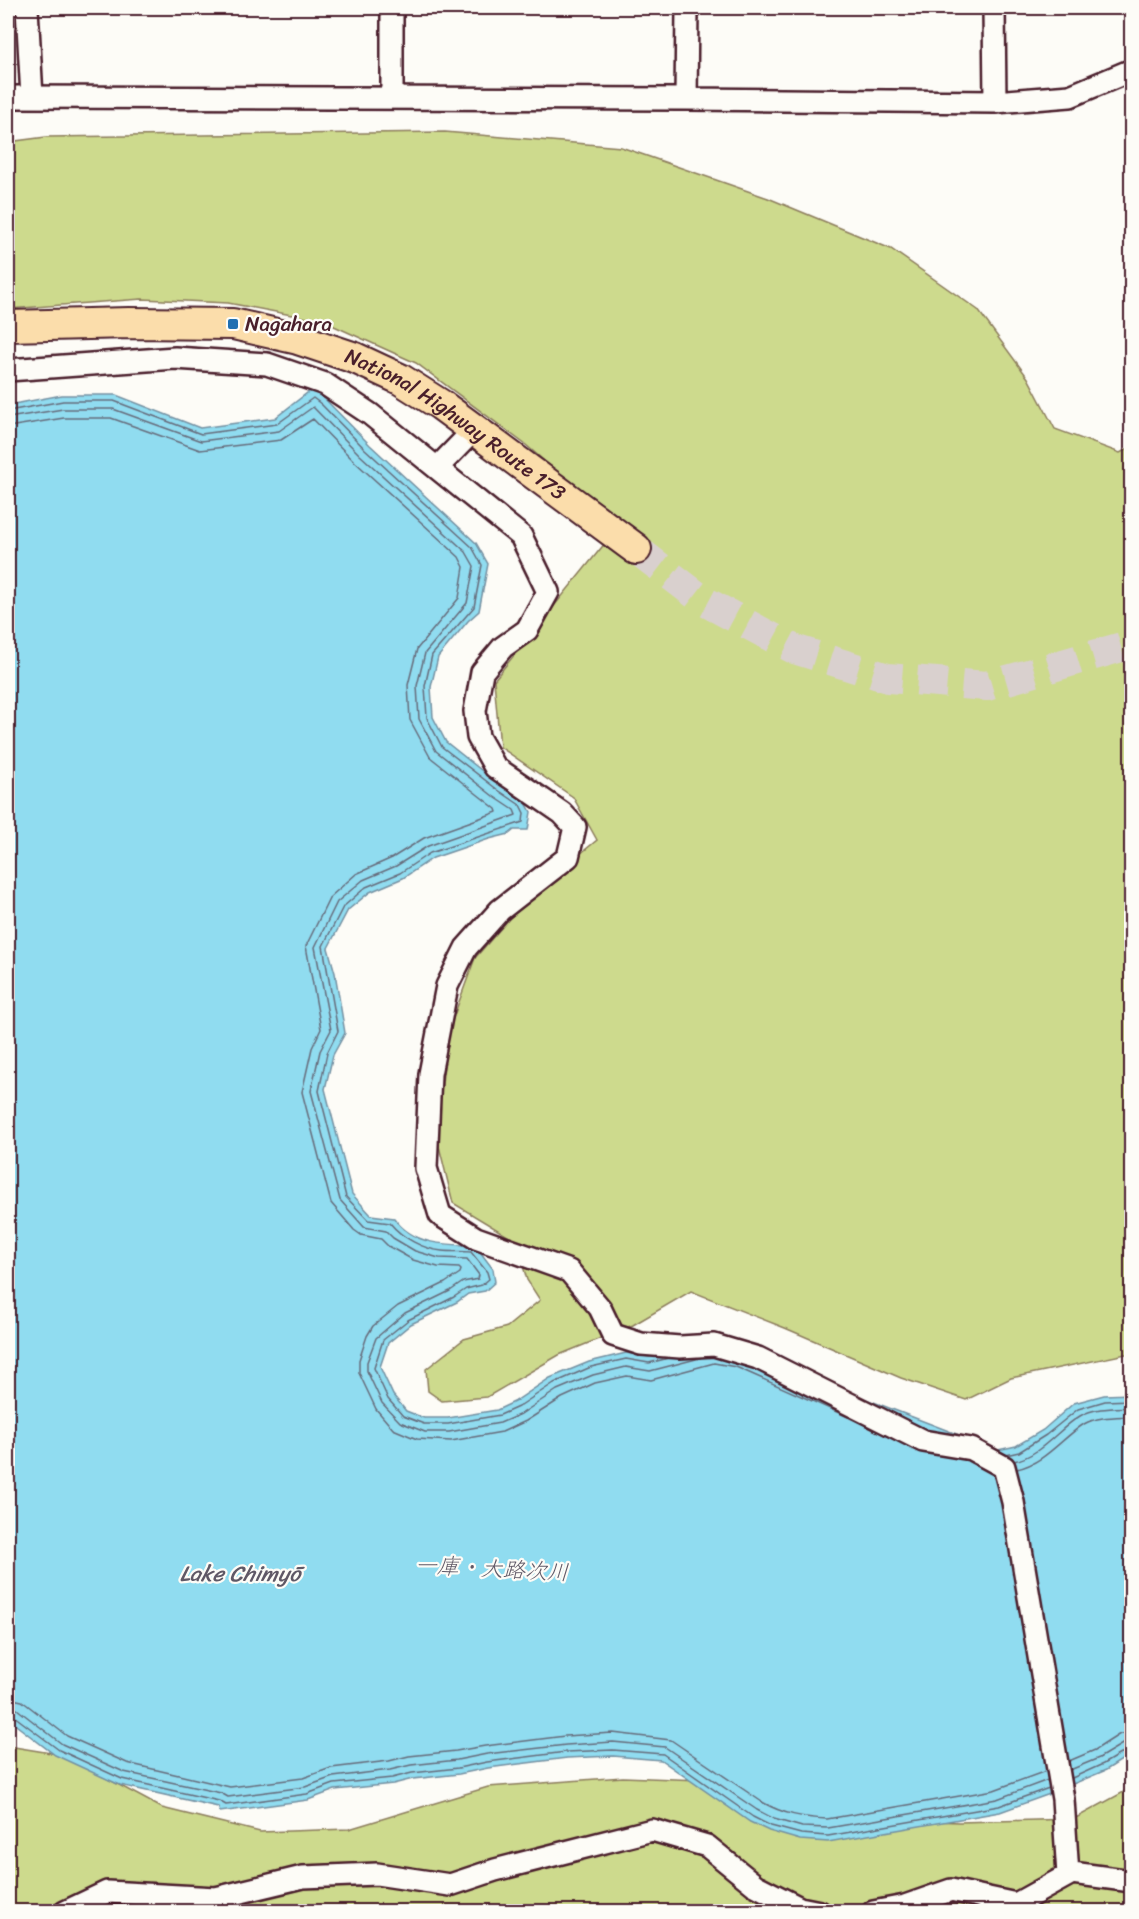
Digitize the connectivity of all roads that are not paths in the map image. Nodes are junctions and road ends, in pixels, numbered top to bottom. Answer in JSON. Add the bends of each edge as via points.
{"nodes":[{"id":1,"x":27,"y":8,"type":"edge"},
{"id":2,"x":392,"y":8,"type":"edge"},
{"id":3,"x":687,"y":8,"type":"edge"},
{"id":4,"x":994,"y":8,"type":"edge"},
{"id":5,"x":1131,"y":70,"type":"edge"},
{"id":6,"x":8,"y":97,"type":"edge"},
{"id":7,"x":32,"y":97,"type":"junction"},
{"id":8,"x":392,"y":98,"type":"junction"},
{"id":9,"x":686,"y":99,"type":"junction"},
{"id":10,"x":995,"y":102,"type":"junction"},
{"id":11,"x":8,"y":326,"type":"edge"},
{"id":12,"x":8,"y":370,"type":"edge"},
{"id":13,"x":474,"y":430,"type":"junction"},
{"id":14,"x":437,"y":468,"type":"junction"},
{"id":15,"x":636,"y":549,"type":"tunnel mouth"},
{"id":16,"x":1068,"y":1875,"type":"junction"},
{"id":17,"x":1131,"y":1881,"type":"edge"},
{"id":18,"x":65,"y":1911,"type":"edge"},
{"id":19,"x":820,"y":1911,"type":"edge"},
{"id":20,"x":873,"y":1911,"type":"edge"}],
"edges":[{"from":1,"to":7,"type":"street"},
{"from":2,"to":8,"type":"street"},
{"from":3,"to":9,"type":"street"},
{"from":4,"to":10,"type":"street"},
{"from":5,"to":10,"type":"street","via":[[1070,96]]},
{"from":6,"to":7,"type":"street"},
{"from":7,"to":8,"type":"street"},
{"from":8,"to":9,"type":"street"},
{"from":9,"to":10,"type":"street"},
{"from":11,"to":13,"type":"highway","name":"National Highway Route 173","via":[[233,324],[298,339],[355,358],[400,379]]},
{"from":12,"to":14,"type":"street","via":[[175,358],[267,364],[325,384]]},
{"from":13,"to":14,"type":"street"},
{"from":13,"to":15,"type":"highway","name":"National Highway Route 173"},
{"from":14,"to":16,"type":"street","via":[[521,536],[548,592],[527,630],[503,647],[482,672],[476,711],[478,737],[495,767],[562,813],[575,827],[568,857],[500,910],[466,948],[447,986],[430,1074],[426,1168],[440,1215],[476,1238],[569,1271],[600,1308],[613,1335],[641,1344],[714,1345],[758,1358],[922,1441],[971,1449],[1004,1467],[1063,1799]]},
{"from":16,"to":17,"type":"street"},
{"from":16,"to":20,"type":"street","via":[[1016,1904],[951,1890],[904,1906]]},
{"from":18,"to":19,"type":"street","via":[[107,1893],[216,1898],[303,1877],[377,1874],[450,1885],[651,1830],[707,1846],[755,1885],[800,1908]]}]}
